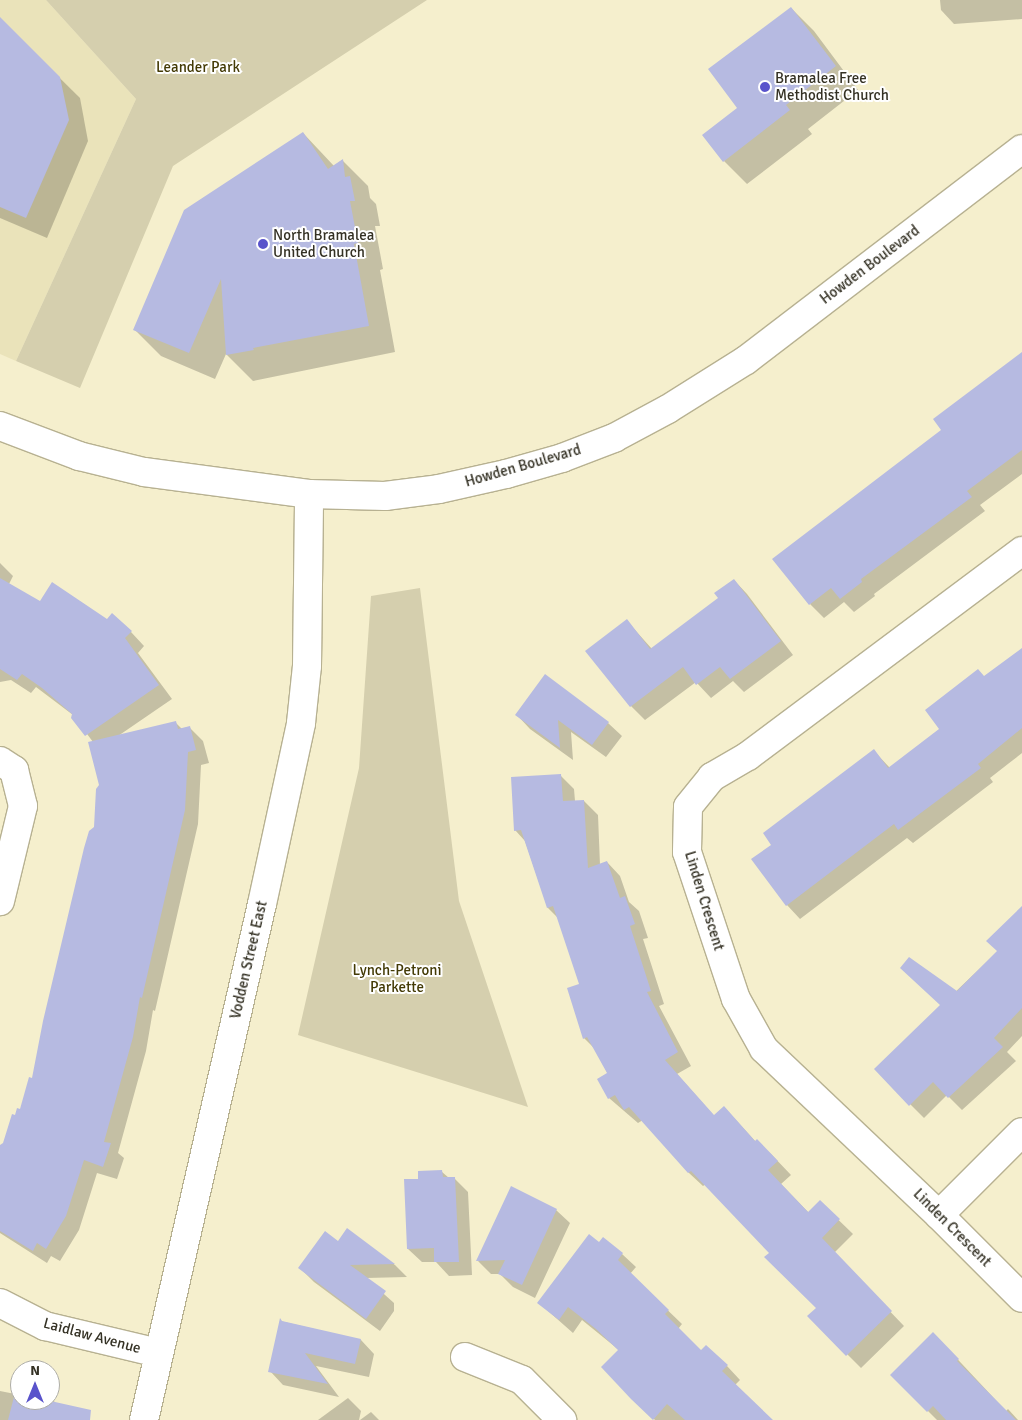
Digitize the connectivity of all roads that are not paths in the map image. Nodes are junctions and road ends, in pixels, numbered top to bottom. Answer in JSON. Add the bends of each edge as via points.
{"nodes":[{"id":1,"x":1022,"y":149,"type":"edge"},
{"id":2,"x":0,"y":426,"type":"edge"},
{"id":3,"x":309,"y":494,"type":"junction"},
{"id":4,"x":1022,"y":551,"type":"edge"},
{"id":5,"x":0,"y":761,"type":"edge"},
{"id":6,"x":0,"y":901,"type":"edge"},
{"id":7,"x":1022,"y":1132,"type":"edge"},
{"id":8,"x":940,"y":1215,"type":"junction"},
{"id":9,"x":1022,"y":1298,"type":"edge"},
{"id":10,"x":0,"y":1304,"type":"edge"},
{"id":11,"x":158,"y":1353,"type":"junction"},
{"id":12,"x":464,"y":1357,"type":"dead end"},
{"id":13,"x":144,"y":1420,"type":"edge"},
{"id":14,"x":562,"y":1420,"type":"edge"}],
"edges":[{"from":1,"to":3,"type":"street","name":"Howden Boulevard","via":[[746,360],[668,410],[614,438],[562,458],[439,489],[385,496]]},
{"from":2,"to":3,"type":"street","name":"Howden Boulevard","via":[[80,456],[144,472]]},
{"from":3,"to":11,"type":"street","name":"Vodden Street East","via":[[308,656],[300,723],[262,904]]},
{"from":4,"to":8,"type":"street","name":"Linden Crescent","via":[[748,756],[712,777],[688,807],[687,852],[736,999],[764,1048]]},
{"from":5,"to":6,"type":"street","via":[[14,770],[23,806]]},
{"from":7,"to":8,"type":"street"},
{"from":8,"to":9,"type":"street","name":"Linden Crescent"},
{"from":10,"to":11,"type":"street","name":"Laidlaw Avenue","via":[[45,1326]]},
{"from":11,"to":13,"type":"street","name":"Vodden Street East"},
{"from":12,"to":14,"type":"street","via":[[522,1380]]}]}
